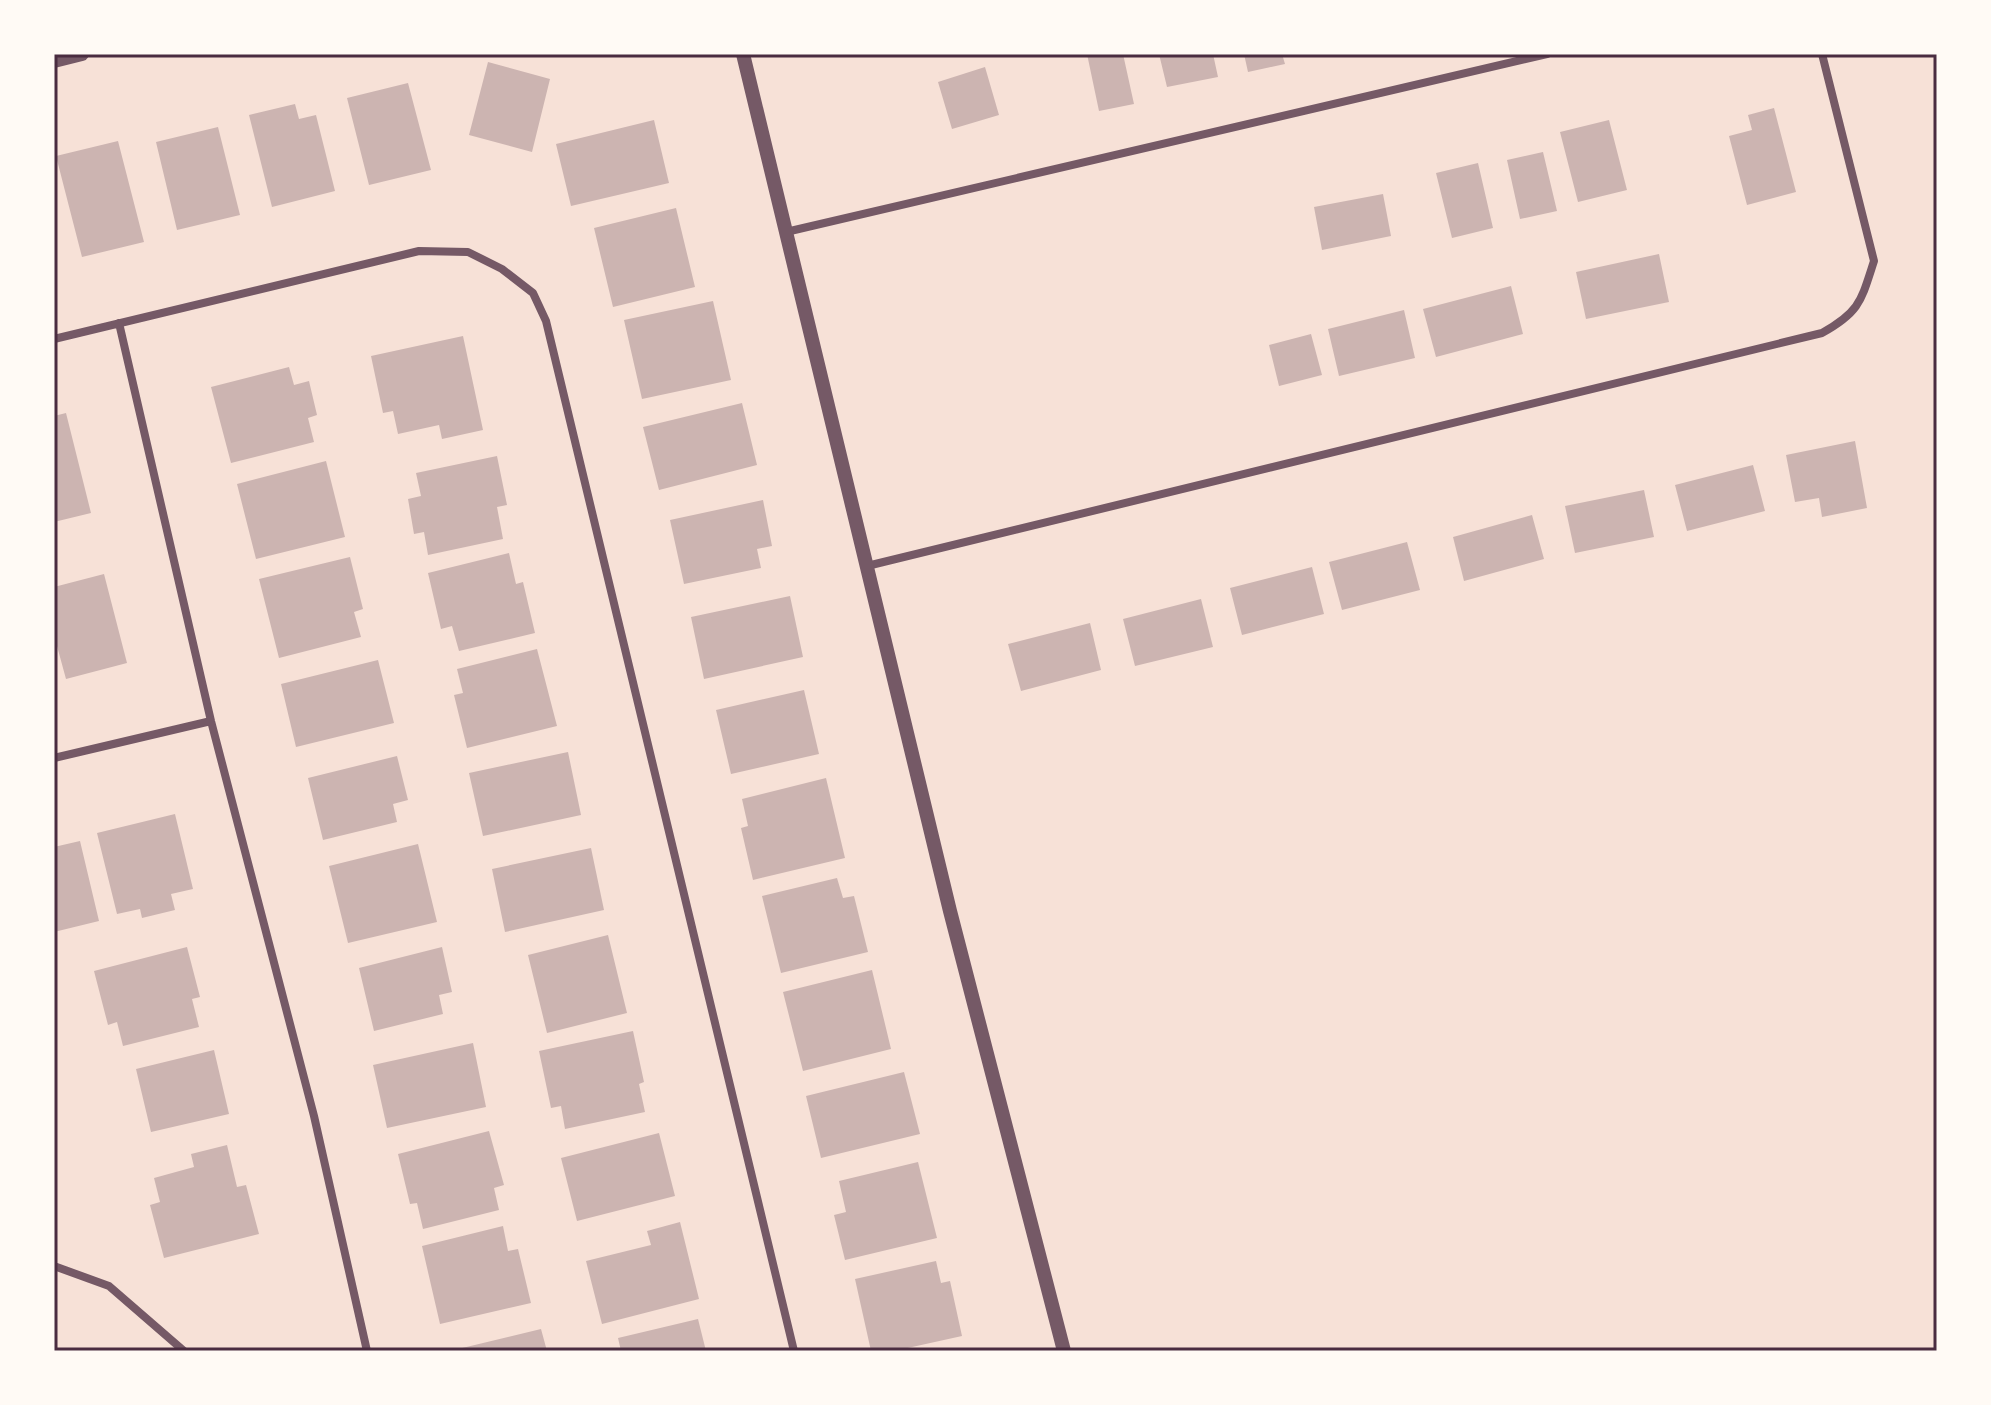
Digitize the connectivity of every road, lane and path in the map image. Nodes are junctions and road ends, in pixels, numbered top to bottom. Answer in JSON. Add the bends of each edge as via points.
{"nodes":[{"id":1,"x":82,"y":54,"type":"edge"},
{"id":2,"x":743,"y":54,"type":"edge"},
{"id":3,"x":1547,"y":54,"type":"edge"},
{"id":4,"x":1822,"y":54,"type":"edge"},
{"id":5,"x":54,"y":61,"type":"edge"},
{"id":6,"x":786,"y":232,"type":"junction"},
{"id":7,"x":119,"y":323,"type":"junction"},
{"id":8,"x":54,"y":339,"type":"edge"},
{"id":9,"x":867,"y":566,"type":"junction"},
{"id":10,"x":211,"y":721,"type":"junction"},
{"id":11,"x":54,"y":758,"type":"edge"},
{"id":12,"x":54,"y":1266,"type":"edge"},
{"id":13,"x":184,"y":1351,"type":"edge"},
{"id":14,"x":367,"y":1351,"type":"edge"},
{"id":15,"x":794,"y":1351,"type":"edge"},
{"id":16,"x":1064,"y":1351,"type":"edge"}],
"edges":[{"from":1,"to":5,"type":"street"},
{"from":2,"to":6,"type":"street"},
{"from":3,"to":6,"type":"street"},
{"from":4,"to":9,"type":"street","via":[[1874,261],[1864,293],[1848,318],[1822,333]]},
{"from":6,"to":9,"type":"street"},
{"from":7,"to":8,"type":"street"},
{"from":7,"to":10,"type":"street"},
{"from":7,"to":15,"type":"street","via":[[419,251],[468,252],[533,293],[550,337]]},
{"from":9,"to":16,"type":"street"},
{"from":10,"to":11,"type":"street"},
{"from":10,"to":14,"type":"street","via":[[314,1116]]},
{"from":12,"to":13,"type":"street","via":[[109,1286]]}]}
